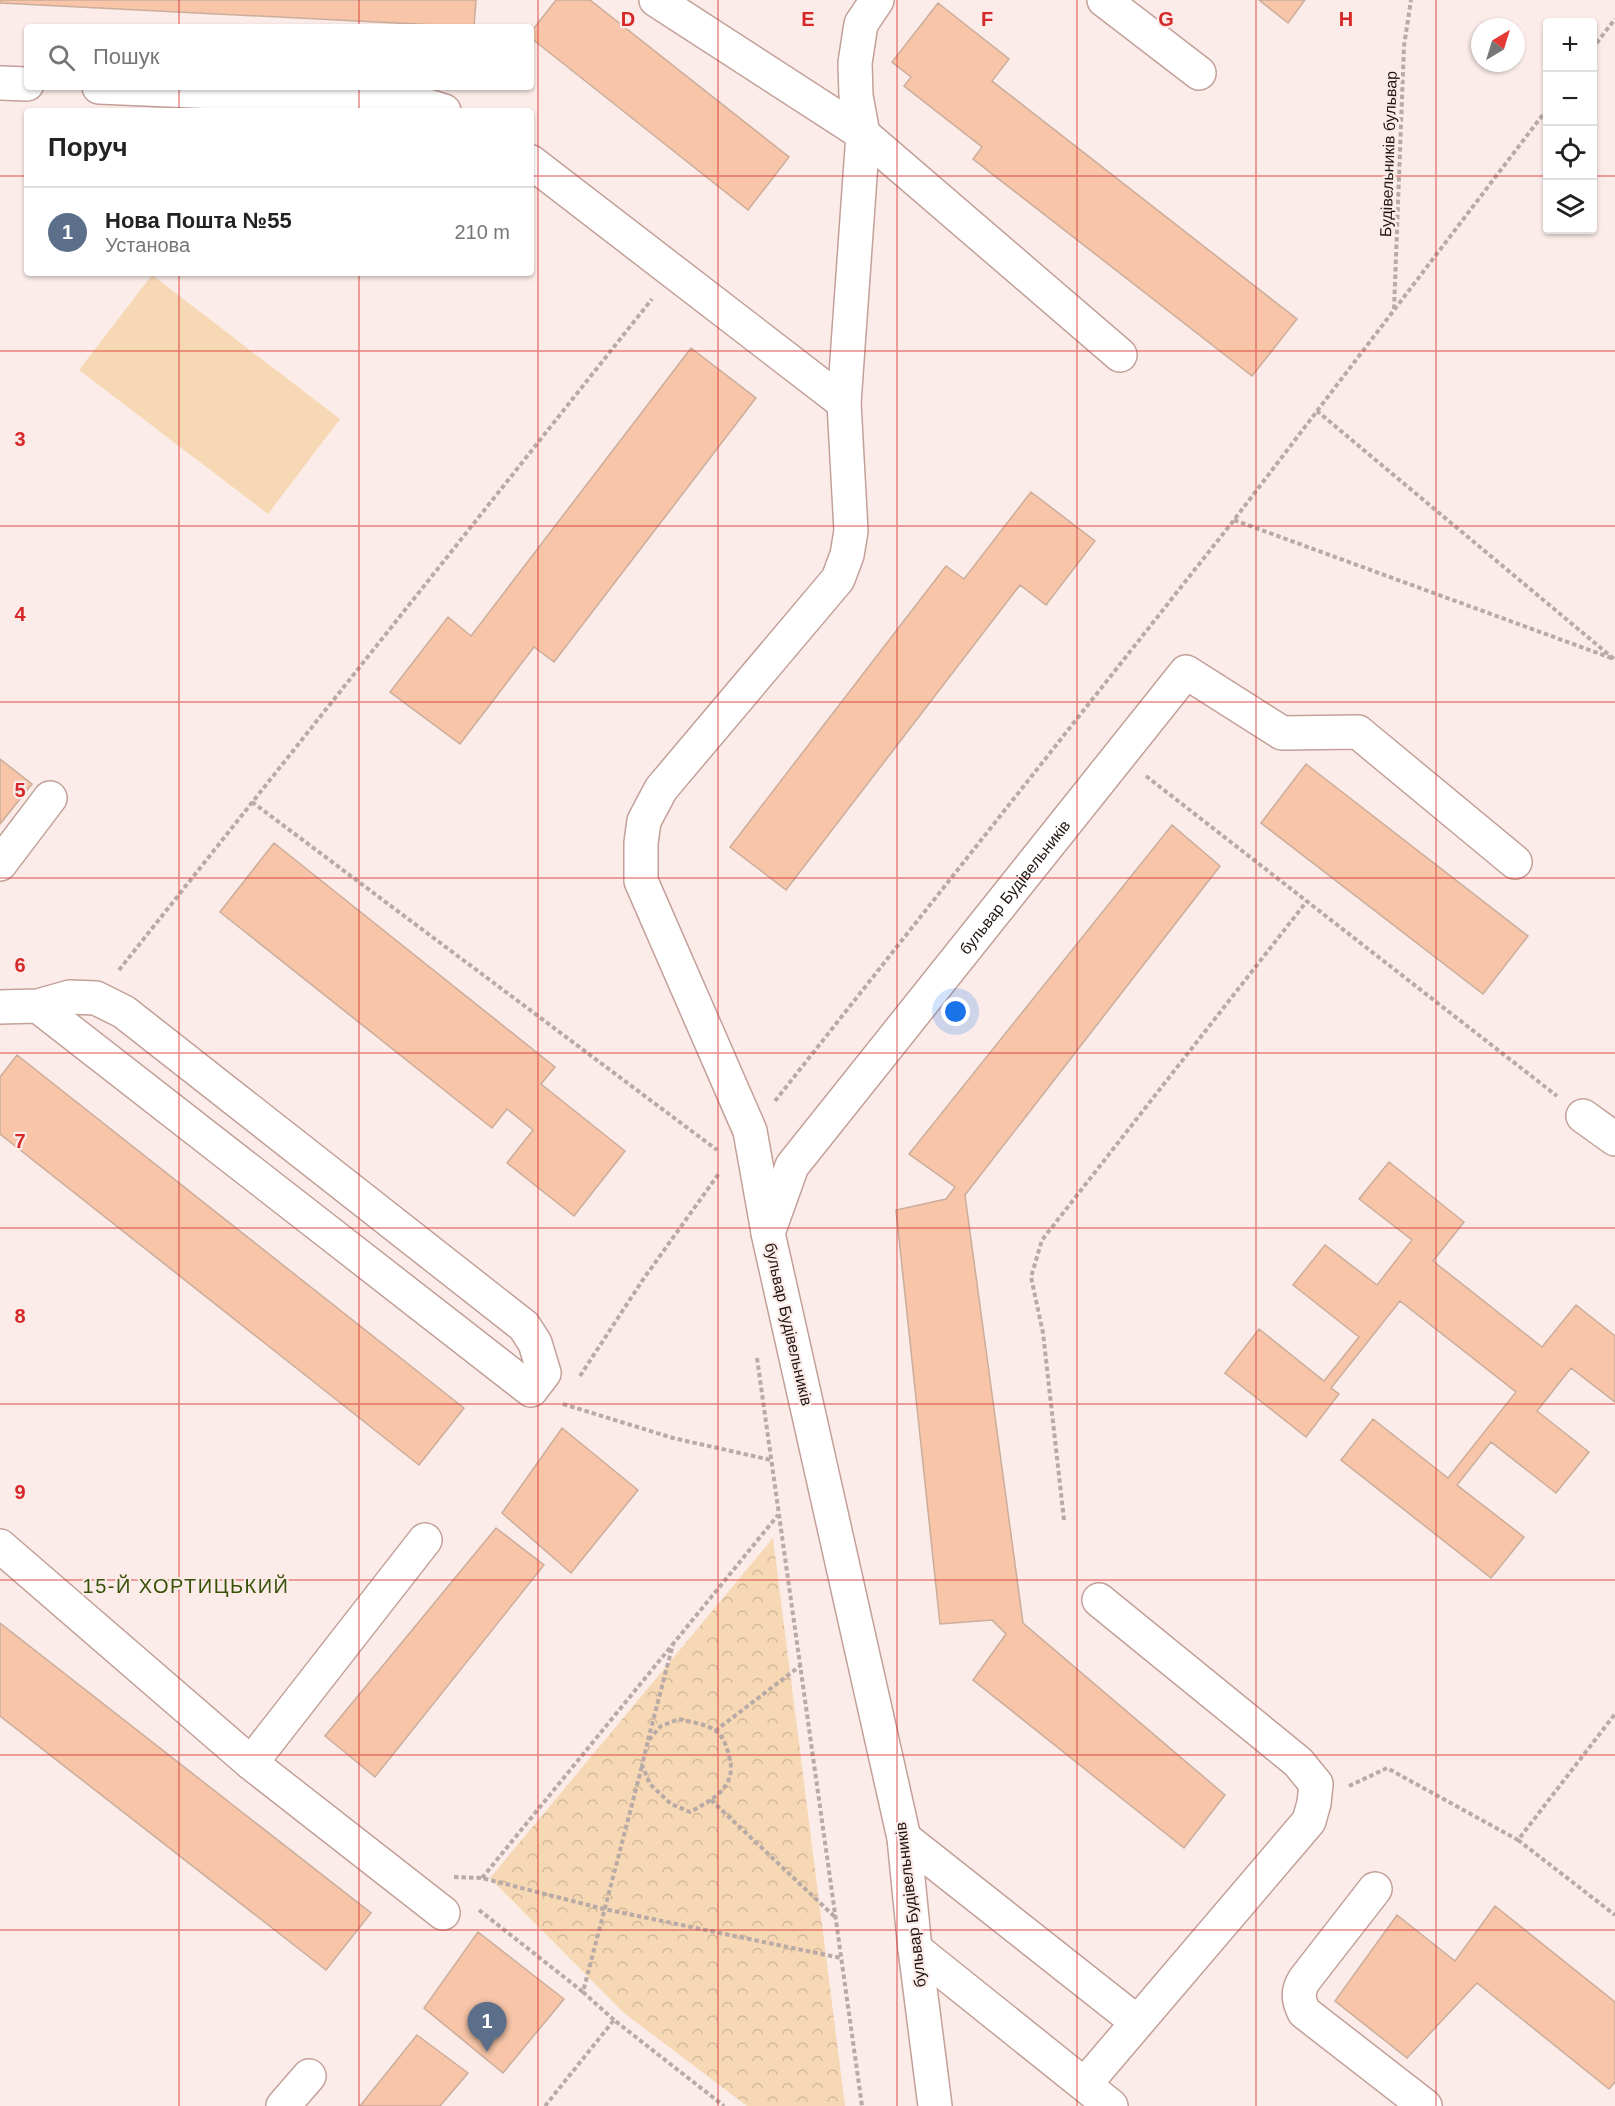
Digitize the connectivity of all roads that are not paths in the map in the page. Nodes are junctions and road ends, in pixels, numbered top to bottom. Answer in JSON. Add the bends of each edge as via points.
{"nodes":[{"id":1,"x":656,"y":0,"type":"edge"},
{"id":2,"x":877,"y":0,"type":"edge"},
{"id":3,"x":1104,"y":0,"type":"edge"},
{"id":4,"x":1199,"y":73,"type":"dead end"},
{"id":5,"x":0,"y":83,"type":"edge"},
{"id":6,"x":24,"y":84,"type":"edge"},
{"id":7,"x":170,"y":90,"type":"edge"},
{"id":8,"x":434,"y":108,"type":"edge"},
{"id":9,"x":863,"y":134,"type":"junction"},
{"id":10,"x":534,"y":164,"type":"edge"},
{"id":11,"x":1120,"y":355,"type":"dead end"},
{"id":12,"x":844,"y":403,"type":"junction"},
{"id":13,"x":50,"y":798,"type":"dead end"},
{"id":14,"x":1515,"y":862,"type":"dead end"},
{"id":15,"x":0,"y":864,"type":"edge"},
{"id":16,"x":38,"y":1006,"type":"junction"},
{"id":17,"x":0,"y":1007,"type":"edge"},
{"id":18,"x":1583,"y":1116,"type":"road end"},
{"id":19,"x":1615,"y":1139,"type":"edge"},
{"id":20,"x":768,"y":1233,"type":"junction"},
{"id":21,"x":425,"y":1540,"type":"dead end"},
{"id":22,"x":0,"y":1546,"type":"edge"},
{"id":23,"x":1099,"y":1600,"type":"dead end"},
{"id":24,"x":251,"y":1763,"type":"junction"},
{"id":25,"x":904,"y":1838,"type":"junction"},
{"id":26,"x":1375,"y":1889,"type":"dead end"},
{"id":27,"x":458,"y":1909,"type":"road end"},
{"id":28,"x":915,"y":1948,"type":"junction"},
{"id":29,"x":1137,"y":2022,"type":"junction"},
{"id":30,"x":309,"y":2076,"type":"dead end"},
{"id":31,"x":1085,"y":2084,"type":"junction"},
{"id":32,"x":284,"y":2106,"type":"edge"},
{"id":33,"x":935,"y":2106,"type":"edge"},
{"id":34,"x":1111,"y":2106,"type":"edge"},
{"id":35,"x":1425,"y":2106,"type":"edge"}],
"edges":[{"from":1,"to":9,"type":"street"},
{"from":2,"to":9,"type":"street","via":[[861,24],[855,63]]},
{"from":3,"to":4,"type":"street"},
{"from":5,"to":6,"type":"street"},
{"from":7,"to":8,"type":"street","via":[[381,99]]},
{"from":9,"to":11,"type":"street"},
{"from":9,"to":12,"type":"street"},
{"from":10,"to":12,"type":"street"},
{"from":12,"to":20,"type":"street","via":[[850,531],[838,579],[661,789],[644,821],[641,843],[641,881],[750,1131]]},
{"from":13,"to":15,"type":"street"},
{"from":14,"to":20,"type":"street","name":"бульвар Будівельників","via":[[1358,732],[1282,733],[1186,672],[792,1166]]},
{"from":16,"to":16,"type":"street","via":[[70,998],[96,998],[124,1012],[524,1326],[535,1343],[544,1373],[531,1390]]},
{"from":16,"to":17,"type":"street"},
{"from":18,"to":19,"type":"street"},
{"from":20,"to":25,"type":"street","name":"бульвар Будівельників"},
{"from":21,"to":24,"type":"street"},
{"from":22,"to":24,"type":"street"},
{"from":23,"to":29,"type":"street","via":[[1298,1762],[1316,1784],[1309,1821]]},
{"from":24,"to":27,"type":"street"},
{"from":25,"to":28,"type":"street","name":"бульвар Будівельників"},
{"from":25,"to":29,"type":"street"},
{"from":26,"to":35,"type":"street","via":[[1305,1979],[1299,2002],[1304,2012]]},
{"from":28,"to":31,"type":"street"},
{"from":28,"to":33,"type":"street","name":"бульвар Будівельників"},
{"from":29,"to":31,"type":"street"},
{"from":30,"to":32,"type":"street"},
{"from":31,"to":34,"type":"street"}]}
